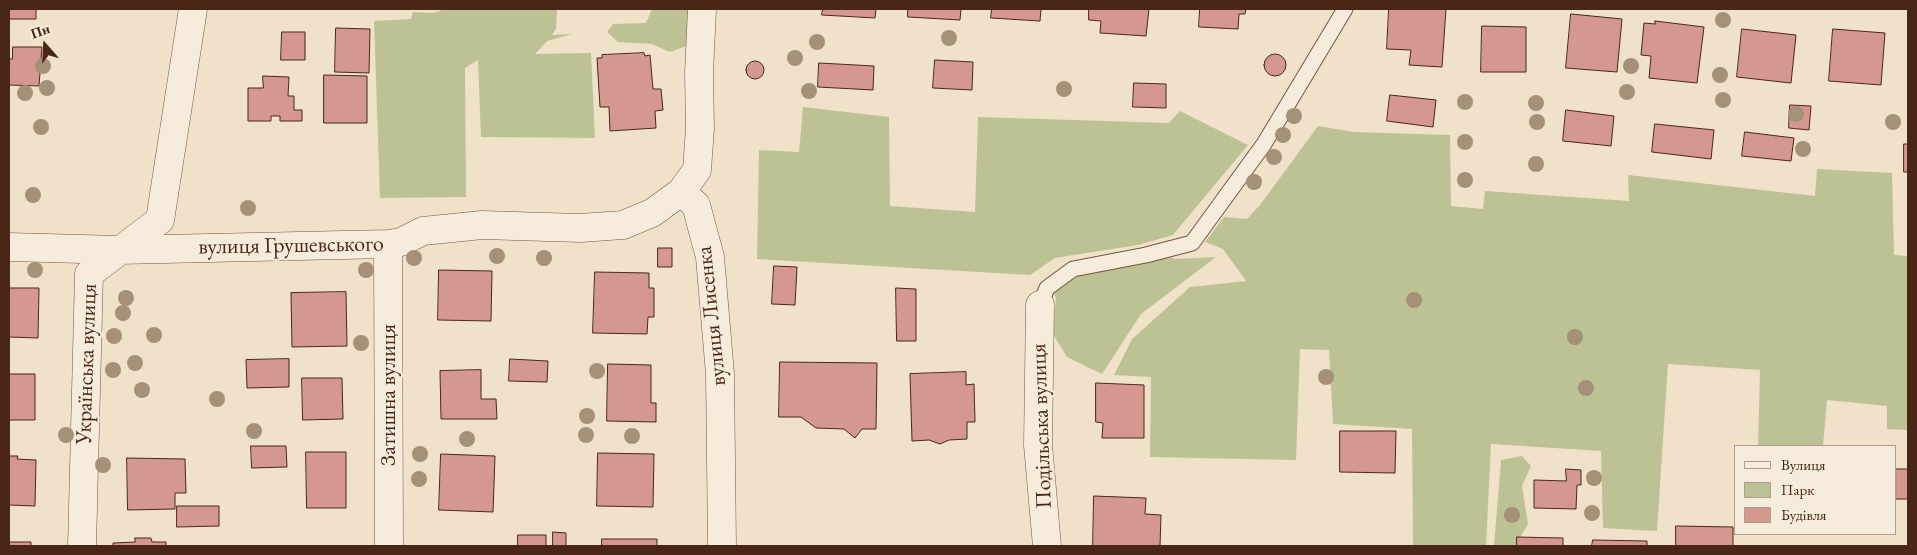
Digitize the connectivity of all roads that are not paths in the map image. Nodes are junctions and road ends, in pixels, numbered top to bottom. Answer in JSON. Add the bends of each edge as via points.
{"nodes":[{"id":1,"x":193,"y":9,"type":"edge"},
{"id":2,"x":702,"y":9,"type":"edge"},
{"id":3,"x":1345,"y":9,"type":"edge"},
{"id":4,"x":681,"y":192,"type":"junction"},
{"id":5,"x":388,"y":244,"type":"junction"},
{"id":6,"x":9,"y":247,"type":"edge"},
{"id":7,"x":119,"y":250,"type":"junction"},
{"id":8,"x":1040,"y":305,"type":"joint"},
{"id":9,"x":82,"y":546,"type":"edge"},
{"id":10,"x":389,"y":546,"type":"edge"},
{"id":11,"x":722,"y":546,"type":"edge"},
{"id":12,"x":1047,"y":546,"type":"edge"}],
"edges":[{"from":1,"to":7,"type":"street","name":"Українська вулиця","via":[[160,220]]},
{"from":2,"to":4,"type":"street","via":[[697,170]]},
{"from":3,"to":8,"type":"lane","via":[[1264,144],[1192,243],[1073,268],[1047,288]]},
{"from":4,"to":5,"type":"street","name":"вулиця Грушевського","via":[[652,213],[624,225],[580,228],[482,225],[423,231],[401,242]]},
{"from":4,"to":11,"type":"street","name":"вулиця Лисенка","via":[[696,205],[710,257],[720,374]]},
{"from":5,"to":7,"type":"street","name":"вулиця Грушевського"},
{"from":5,"to":10,"type":"street","name":"Затишна вулиця"},
{"from":6,"to":7,"type":"street","name":"вулиця Грушевського"},
{"from":7,"to":9,"type":"street","name":"Українська вулиця","via":[[89,274]]},
{"from":8,"to":12,"type":"street","name":"Подільська вулиця","via":[[1038,445]]}]}
